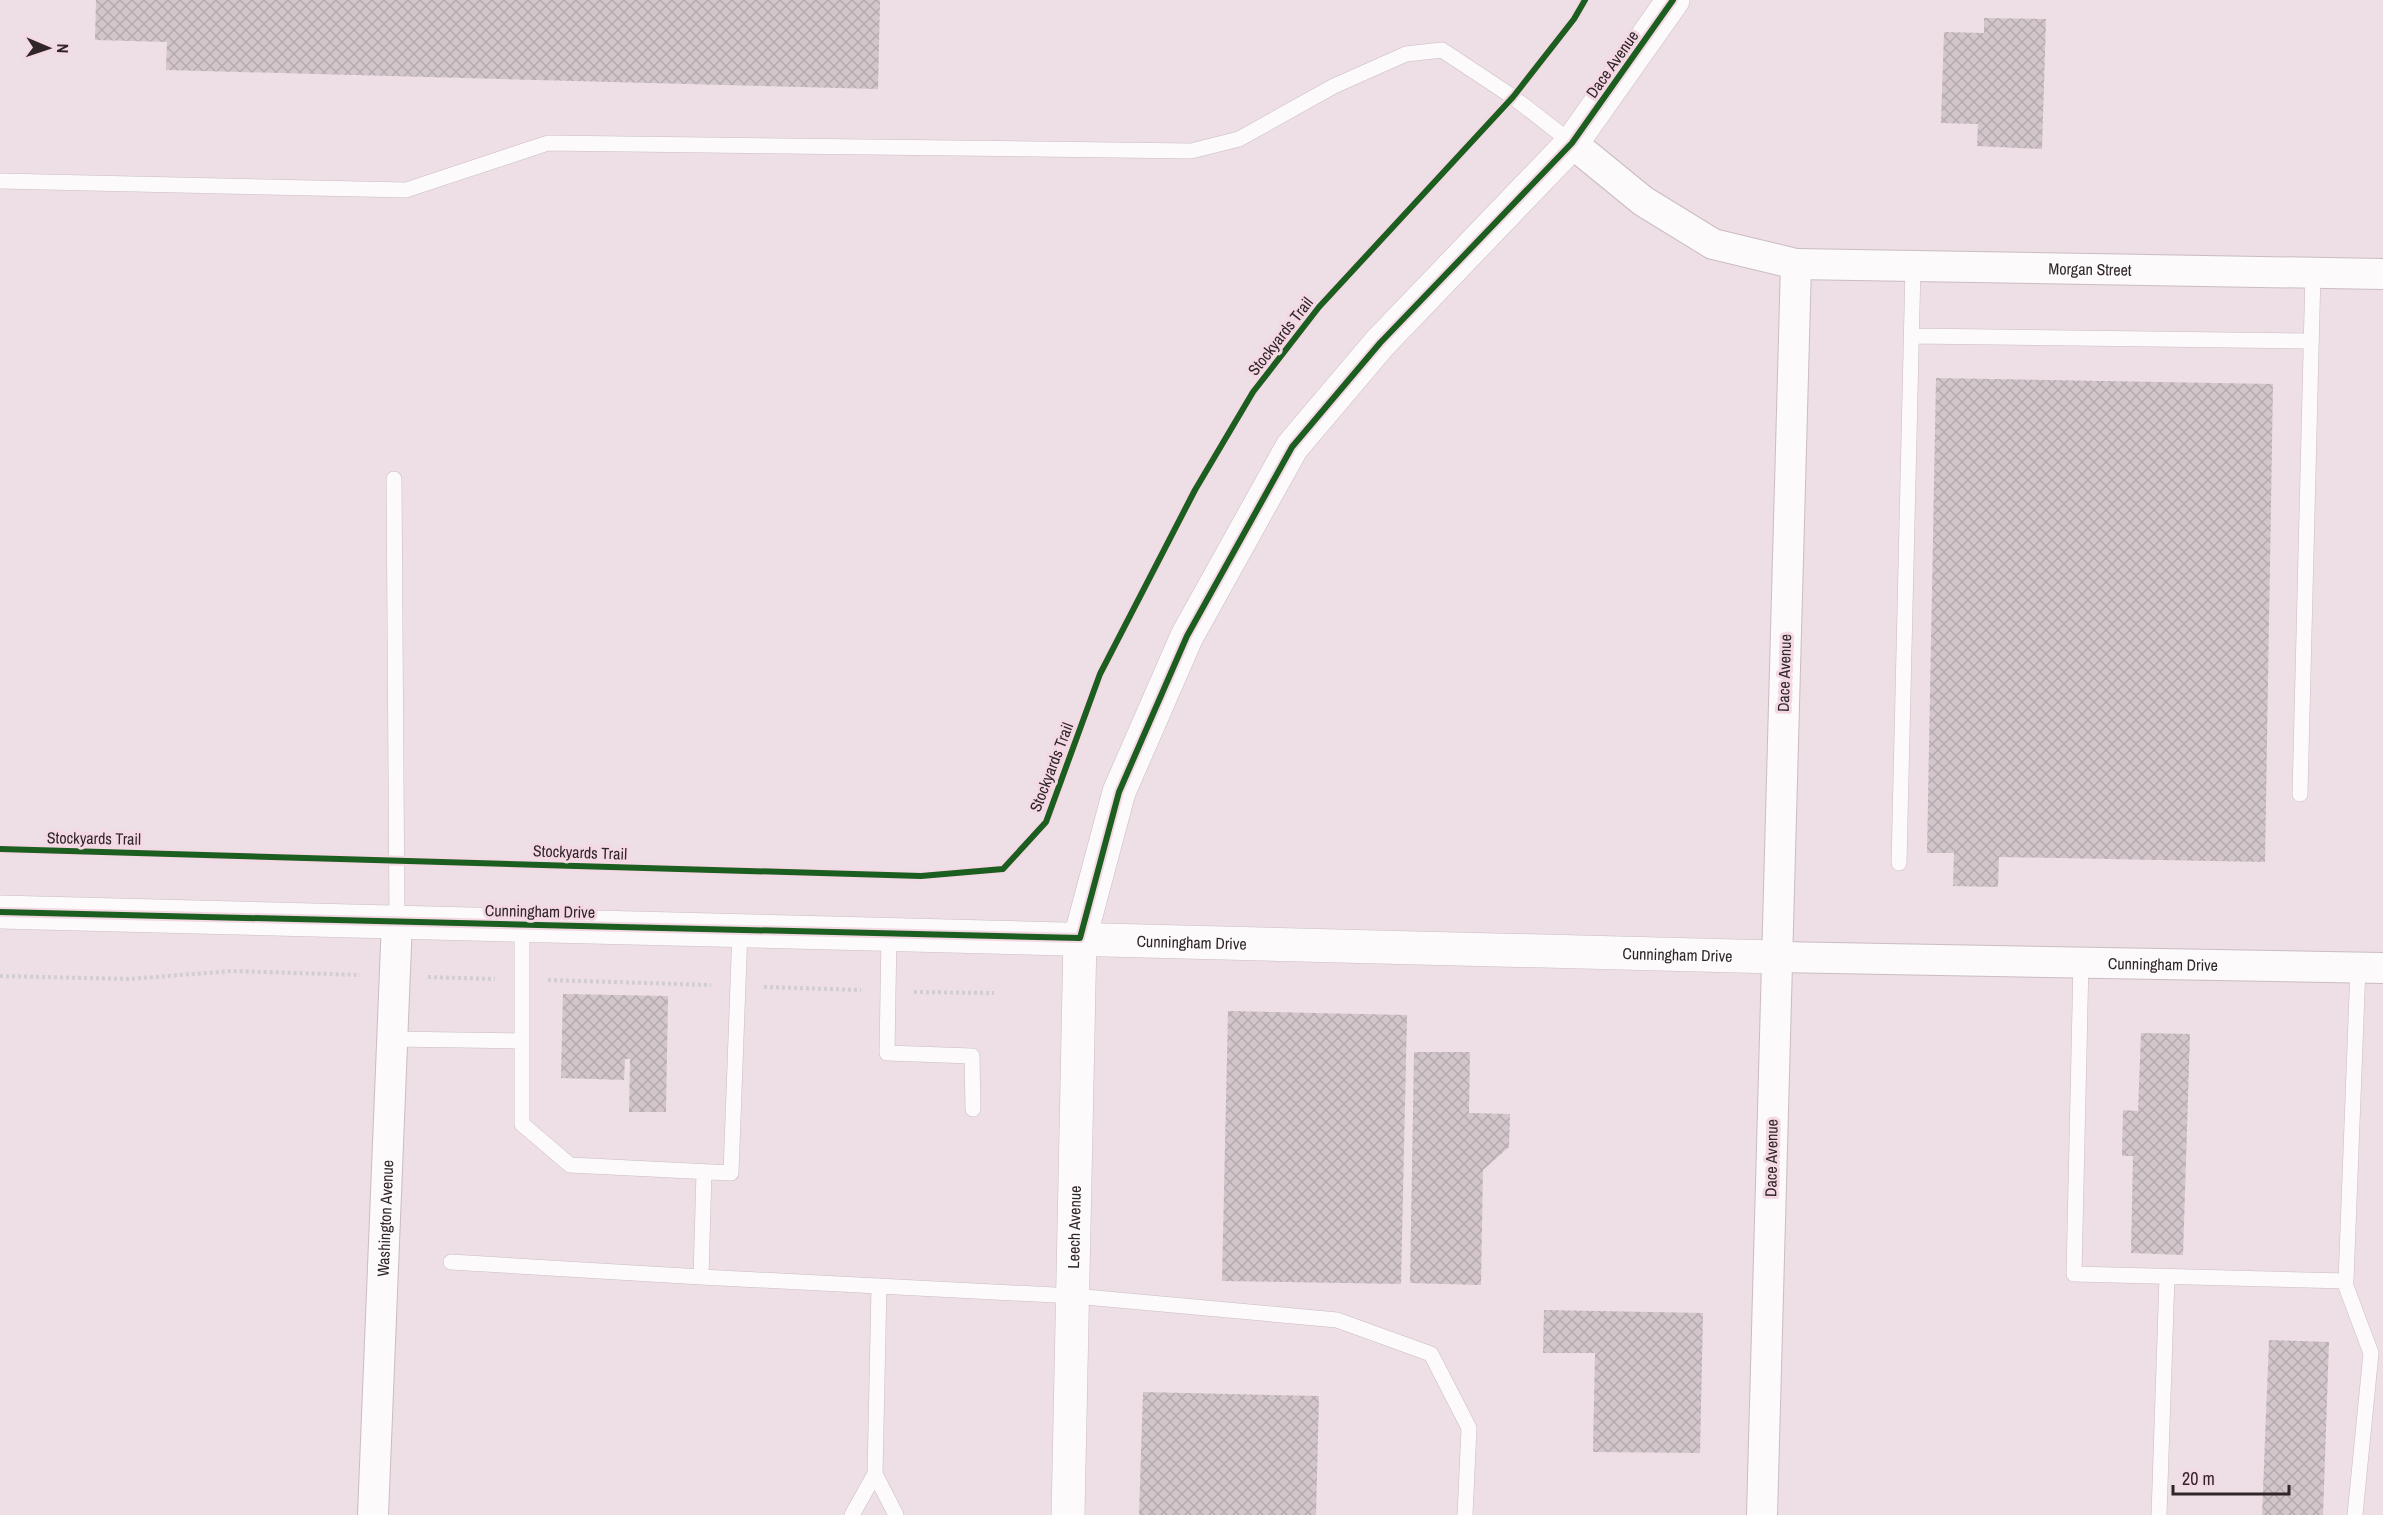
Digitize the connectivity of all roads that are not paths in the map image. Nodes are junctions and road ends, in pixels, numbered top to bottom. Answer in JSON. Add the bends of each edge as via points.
{"nodes":[{"id":1,"x":1673,"y":0,"type":"edge"},
{"id":2,"x":1572,"y":143,"type":"junction"},
{"id":3,"x":0,"y":181,"type":"edge"},
{"id":4,"x":1796,"y":264,"type":"junction"},
{"id":5,"x":1913,"y":267,"type":"junction"},
{"id":6,"x":2313,"y":272,"type":"junction"},
{"id":7,"x":2383,"y":274,"type":"edge"},
{"id":8,"x":1912,"y":336,"type":"junction"},
{"id":9,"x":2311,"y":341,"type":"junction"},
{"id":10,"x":394,"y":478,"type":"dead end"},
{"id":11,"x":2300,"y":794,"type":"dead end"},
{"id":12,"x":1899,"y":863,"type":"dead end"},
{"id":13,"x":0,"y":912,"type":"edge"},
{"id":14,"x":397,"y":921,"type":"junction"},
{"id":15,"x":522,"y":924,"type":"junction"},
{"id":16,"x":740,"y":930,"type":"junction"},
{"id":17,"x":889,"y":934,"type":"junction"},
{"id":18,"x":1080,"y":938,"type":"junction"},
{"id":19,"x":1776,"y":957,"type":"junction"},
{"id":20,"x":2081,"y":962,"type":"junction"},
{"id":21,"x":2371,"y":967,"type":"edge"},
{"id":22,"x":392,"y":1039,"type":"junction"},
{"id":23,"x":521,"y":1041,"type":"junction"},
{"id":24,"x":973,"y":1109,"type":"dead end"},
{"id":25,"x":704,"y":1172,"type":"junction"},
{"id":26,"x":451,"y":1262,"type":"dead end"},
{"id":27,"x":701,"y":1277,"type":"junction"},
{"id":28,"x":2167,"y":1277,"type":"junction"},
{"id":29,"x":2344,"y":1281,"type":"junction"},
{"id":30,"x":879,"y":1286,"type":"junction"},
{"id":31,"x":1074,"y":1296,"type":"junction"},
{"id":32,"x":874,"y":1474,"type":"junction"},
{"id":33,"x":373,"y":1515,"type":"edge"},
{"id":34,"x":852,"y":1515,"type":"edge"},
{"id":35,"x":896,"y":1515,"type":"edge"},
{"id":36,"x":1068,"y":1515,"type":"edge"},
{"id":37,"x":1465,"y":1515,"type":"edge"},
{"id":38,"x":1762,"y":1515,"type":"edge"},
{"id":39,"x":2159,"y":1515,"type":"edge"},
{"id":40,"x":2355,"y":1515,"type":"edge"}],
"edges":[{"from":1,"to":2,"type":"street","name":"Dace Avenue"},
{"from":2,"to":3,"type":"lane","via":[[1513,97],[1442,50],[1406,54],[1334,86],[1239,139],[1191,151],[548,144],[406,190]]},
{"from":2,"to":4,"type":"street","via":[[1643,201],[1713,244]]},
{"from":2,"to":18,"type":"street","name":"Dace Avenue","via":[[1380,343],[1292,447],[1187,636],[1124,782]]},
{"from":4,"to":5,"type":"street","name":"Morgan Street"},
{"from":4,"to":19,"type":"street","name":"Dace Avenue"},
{"from":5,"to":6,"type":"street","name":"Morgan Street"},
{"from":5,"to":8,"type":"lane"},
{"from":6,"to":7,"type":"street","name":"Morgan Street"},
{"from":6,"to":9,"type":"lane"},
{"from":8,"to":9,"type":"lane"},
{"from":8,"to":12,"type":"lane"},
{"from":9,"to":11,"type":"lane"},
{"from":10,"to":14,"type":"lane"},
{"from":13,"to":14,"type":"street","name":"Cunningham Drive"},
{"from":14,"to":15,"type":"street","name":"Cunningham Drive"},
{"from":14,"to":22,"type":"street","name":"Washington Avenue"},
{"from":15,"to":16,"type":"street","name":"Cunningham Drive"},
{"from":15,"to":23,"type":"lane"},
{"from":16,"to":17,"type":"street","name":"Cunningham Drive"},
{"from":16,"to":25,"type":"lane","via":[[731,1173]]},
{"from":17,"to":18,"type":"street","name":"Cunningham Drive"},
{"from":17,"to":24,"type":"lane","via":[[887,1053],[972,1056]]},
{"from":18,"to":19,"type":"street","name":"Cunningham Drive"},
{"from":18,"to":31,"type":"street","name":"Leech Avenue"},
{"from":19,"to":20,"type":"street","name":"Cunningham Drive"},
{"from":19,"to":38,"type":"street","name":"Dace Avenue"},
{"from":20,"to":21,"type":"street","name":"Cunningham Drive"},
{"from":20,"to":28,"type":"lane","via":[[2074,1274]]},
{"from":21,"to":29,"type":"lane"},
{"from":22,"to":23,"type":"lane"},
{"from":22,"to":33,"type":"street","name":"Washington Avenue"},
{"from":23,"to":25,"type":"lane","via":[[522,1124],[570,1165]]},
{"from":25,"to":27,"type":"lane"},
{"from":26,"to":27,"type":"lane"},
{"from":27,"to":30,"type":"lane"},
{"from":28,"to":29,"type":"lane"},
{"from":28,"to":39,"type":"lane"},
{"from":29,"to":40,"type":"lane","via":[[2371,1353]]},
{"from":30,"to":31,"type":"lane"},
{"from":30,"to":32,"type":"lane"},
{"from":31,"to":36,"type":"street","name":"Leech Avenue"},
{"from":31,"to":37,"type":"lane","via":[[1337,1320],[1431,1354],[1469,1428]]},
{"from":32,"to":34,"type":"lane"},
{"from":32,"to":35,"type":"lane"}]}
